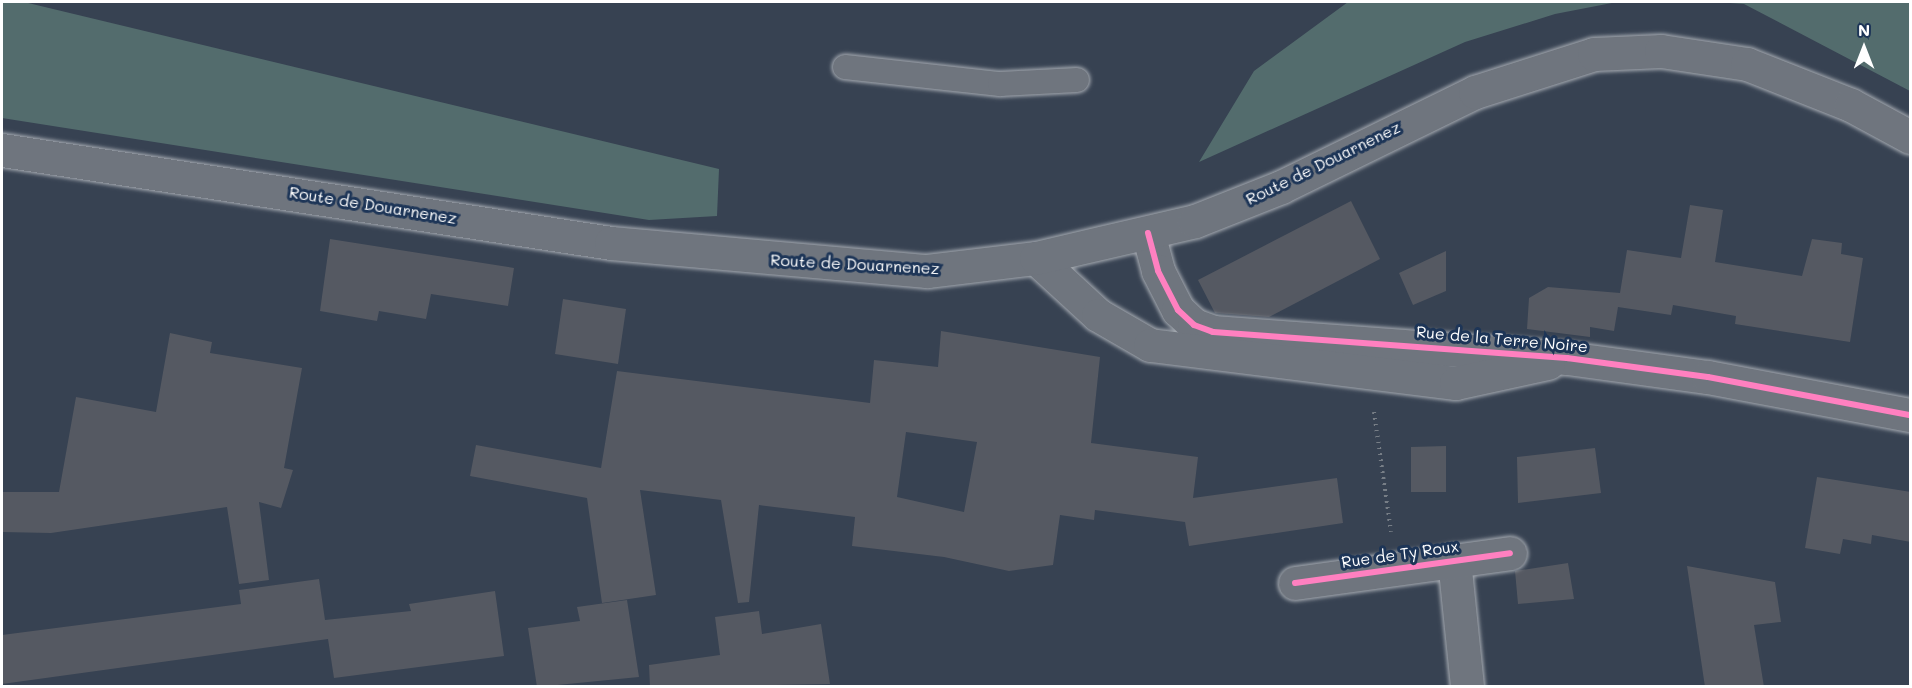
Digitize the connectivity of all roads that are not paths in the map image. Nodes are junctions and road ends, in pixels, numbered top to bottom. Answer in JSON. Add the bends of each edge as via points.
{"nodes":[{"id":1,"x":845,"y":67,"type":"dead end"},
{"id":2,"x":1077,"y":80,"type":"dead end"},
{"id":3,"x":1911,"y":137,"type":"edge"},
{"id":4,"x":2,"y":150,"type":"edge"},
{"id":5,"x":1148,"y":233,"type":"junction"},
{"id":6,"x":1036,"y":258,"type":"junction"},
{"id":7,"x":1567,"y":358,"type":"junction"},
{"id":8,"x":1911,"y":415,"type":"edge"},
{"id":9,"x":1510,"y":554,"type":"dead end"},
{"id":10,"x":1454,"y":560,"type":"junction"},
{"id":11,"x":1295,"y":583,"type":"dead end"},
{"id":12,"x":1467,"y":687,"type":"edge"}],
"edges":[{"from":1,"to":2,"type":"lane","via":[[1000,84]]},
{"from":3,"to":5,"type":"main road","name":"Route de Douarnenez","via":[[1851,105],[1747,64],[1661,51],[1594,54],[1513,76],[1427,113],[1281,187],[1195,221]]},
{"from":4,"to":6,"type":"main road","name":"Route de Douarnenez","via":[[712,254],[927,271]]},
{"from":5,"to":6,"type":"main road","name":"Route de Douarnenez"},
{"from":5,"to":7,"type":"main road","name":"Rue de la Terre Noire","via":[[1158,271],[1179,310],[1194,325],[1213,332]]},
{"from":6,"to":7,"type":"main road","name":"Rue de la Terre Noire","via":[[1098,315],[1150,345],[1456,382]]},
{"from":7,"to":8,"type":"main road","name":"Rue de la Terre Noire","via":[[1708,377]]},
{"from":9,"to":10,"type":"main road","name":"Rue de Ty Roux"},
{"from":10,"to":11,"type":"main road","name":"Rue de Ty Roux"},
{"from":10,"to":12,"type":"main road","name":"Rue de Ty Roux"}]}
